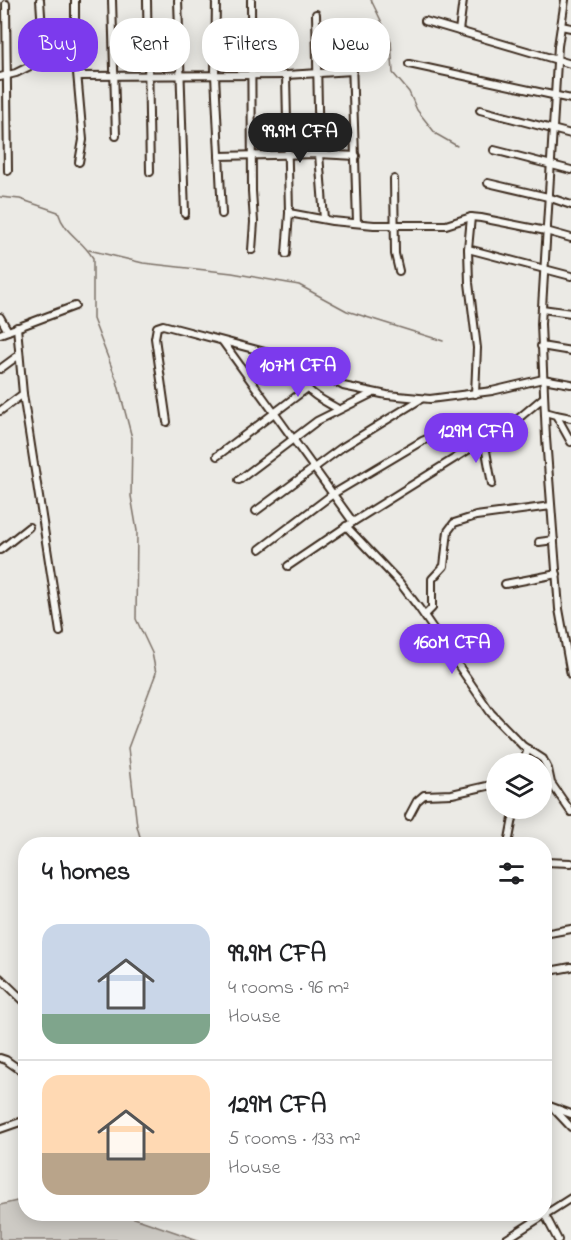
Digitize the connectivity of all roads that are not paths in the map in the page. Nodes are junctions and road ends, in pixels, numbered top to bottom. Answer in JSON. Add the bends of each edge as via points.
{"nodes":[{"id":1,"x":40,"y":0,"type":"edge"},
{"id":2,"x":75,"y":0,"type":"edge"},
{"id":3,"x":112,"y":0,"type":"edge"},
{"id":4,"x":147,"y":0,"type":"edge"},
{"id":5,"x":178,"y":0,"type":"edge"},
{"id":6,"x":216,"y":0,"type":"edge"},
{"id":7,"x":251,"y":0,"type":"edge"},
{"id":8,"x":463,"y":0,"type":"edge"},
{"id":9,"x":565,"y":0,"type":"edge"},
{"id":10,"x":6,"y":4,"type":"dead end"},
{"id":11,"x":316,"y":14,"type":"dead end"},
{"id":12,"x":41,"y":18,"type":"edge"},
{"id":13,"x":75,"y":18,"type":"edge"},
{"id":14,"x":425,"y":21,"type":"dead end"},
{"id":15,"x":561,"y":26,"type":"junction"},
{"id":16,"x":571,"y":28,"type":"edge"},
{"id":17,"x":459,"y":31,"type":"junction"},
{"id":18,"x":557,"y":60,"type":"junction"},
{"id":19,"x":409,"y":64,"type":"dead end"},
{"id":20,"x":571,"y":64,"type":"edge"},
{"id":21,"x":18,"y":70,"type":"edge"},
{"id":22,"x":78,"y":72,"type":"edge"},
{"id":23,"x":336,"y":72,"type":"edge"},
{"id":24,"x":353,"y":72,"type":"edge"},
{"id":25,"x":318,"y":73,"type":"junction"},
{"id":26,"x":114,"y":75,"type":"junction"},
{"id":27,"x":149,"y":75,"type":"junction"},
{"id":28,"x":181,"y":75,"type":"junction"},
{"id":29,"x":215,"y":75,"type":"junction"},
{"id":30,"x":252,"y":75,"type":"junction"},
{"id":31,"x":286,"y":75,"type":"junction"},
{"id":32,"x":78,"y":76,"type":"junction"},
{"id":33,"x":3,"y":77,"type":"edge"},
{"id":34,"x":555,"y":94,"type":"junction"},
{"id":35,"x":571,"y":99,"type":"edge"},
{"id":36,"x":480,"y":110,"type":"dead end"},
{"id":37,"x":553,"y":129,"type":"junction"},
{"id":38,"x":571,"y":134,"type":"edge"},
{"id":39,"x":116,"y":136,"type":"dead end"},
{"id":40,"x":494,"y":150,"type":"dead end"},
{"id":41,"x":288,"y":154,"type":"junction"},
{"id":42,"x":319,"y":154,"type":"junction"},
{"id":43,"x":219,"y":156,"type":"junction"},
{"id":44,"x":252,"y":156,"type":"junction"},
{"id":45,"x":356,"y":156,"type":"junction"},
{"id":46,"x":79,"y":162,"type":"dead end"},
{"id":47,"x":550,"y":164,"type":"junction"},
{"id":48,"x":571,"y":170,"type":"edge"},
{"id":49,"x":8,"y":171,"type":"dead end"},
{"id":50,"x":150,"y":172,"type":"dead end"},
{"id":51,"x":394,"y":178,"type":"dead end"},
{"id":52,"x":488,"y":183,"type":"dead end"},
{"id":53,"x":548,"y":197,"type":"junction"},
{"id":54,"x":571,"y":205,"type":"edge"},
{"id":55,"x":289,"y":213,"type":"junction"},
{"id":56,"x":185,"y":214,"type":"dead end"},
{"id":57,"x":222,"y":214,"type":"dead end"},
{"id":58,"x":471,"y":218,"type":"junction"},
{"id":59,"x":324,"y":219,"type":"junction"},
{"id":60,"x":396,"y":223,"type":"junction"},
{"id":61,"x":357,"y":224,"type":"junction"},
{"id":62,"x":546,"y":231,"type":"junction"},
{"id":63,"x":571,"y":238,"type":"edge"},
{"id":64,"x":468,"y":249,"type":"junction"},
{"id":65,"x":252,"y":250,"type":"dead end"},
{"id":66,"x":286,"y":254,"type":"dead end"},
{"id":67,"x":543,"y":269,"type":"junction"},
{"id":68,"x":399,"y":271,"type":"dead end"},
{"id":69,"x":571,"y":276,"type":"edge"},
{"id":70,"x":75,"y":306,"type":"dead end"},
{"id":71,"x":542,"y":309,"type":"junction"},
{"id":72,"x":571,"y":313,"type":"edge"},
{"id":73,"x":0,"y":317,"type":"edge"},
{"id":74,"x":16,"y":327,"type":"junction"},
{"id":75,"x":8,"y":331,"type":"junction"},
{"id":76,"x":0,"y":334,"type":"edge"},
{"id":77,"x":222,"y":342,"type":"junction"},
{"id":78,"x":541,"y":346,"type":"junction"},
{"id":79,"x":571,"y":351,"type":"edge"},
{"id":80,"x":19,"y":355,"type":"junction"},
{"id":81,"x":303,"y":364,"type":"junction"},
{"id":82,"x":0,"y":369,"type":"edge"},
{"id":83,"x":543,"y":379,"type":"junction"},
{"id":84,"x":571,"y":384,"type":"edge"},
{"id":85,"x":306,"y":389,"type":"junction"},
{"id":86,"x":373,"y":393,"type":"junction"},
{"id":87,"x":23,"y":394,"type":"junction"},
{"id":88,"x":475,"y":394,"type":"junction"},
{"id":89,"x":544,"y":398,"type":"junction"},
{"id":90,"x":421,"y":399,"type":"junction"},
{"id":91,"x":338,"y":409,"type":"junction"},
{"id":92,"x":0,"y":411,"type":"edge"},
{"id":93,"x":545,"y":412,"type":"junction"},
{"id":94,"x":274,"y":414,"type":"junction"},
{"id":95,"x":556,"y":415,"type":"junction"},
{"id":96,"x":571,"y":418,"type":"edge"},
{"id":97,"x":167,"y":422,"type":"dead end"},
{"id":98,"x":292,"y":440,"type":"junction"},
{"id":99,"x":484,"y":440,"type":"junction"},
{"id":100,"x":571,"y":442,"type":"edge"},
{"id":101,"x":477,"y":444,"type":"junction"},
{"id":102,"x":217,"y":456,"type":"dead end"},
{"id":103,"x":312,"y":467,"type":"junction"},
{"id":104,"x":239,"y":480,"type":"dead end"},
{"id":105,"x":492,"y":484,"type":"dead end"},
{"id":106,"x":333,"y":494,"type":"junction"},
{"id":107,"x":551,"y":506,"type":"junction"},
{"id":108,"x":256,"y":511,"type":"dead end"},
{"id":109,"x":353,"y":522,"type":"junction"},
{"id":110,"x":346,"y":526,"type":"junction"},
{"id":111,"x":29,"y":527,"type":"dead end"},
{"id":112,"x":554,"y":540,"type":"junction"},
{"id":113,"x":539,"y":542,"type":"dead end"},
{"id":114,"x":260,"y":549,"type":"dead end"},
{"id":115,"x":0,"y":550,"type":"edge"},
{"id":116,"x":288,"y":566,"type":"dead end"},
{"id":117,"x":557,"y":574,"type":"junction"},
{"id":118,"x":505,"y":584,"type":"dead end"},
{"id":119,"x":425,"y":615,"type":"junction"},
{"id":120,"x":60,"y":632,"type":"dead end"},
{"id":121,"x":567,"y":632,"type":"edge"},
{"id":122,"x":571,"y":670,"type":"edge"},
{"id":123,"x":528,"y":749,"type":"junction"},
{"id":124,"x":527,"y":753,"type":"edge"},
{"id":125,"x":534,"y":753,"type":"edge"},
{"id":126,"x":552,"y":784,"type":"edge"},
{"id":127,"x":486,"y":786,"type":"edge"},
{"id":128,"x":571,"y":812,"type":"edge"},
{"id":129,"x":409,"y":816,"type":"dead end"},
{"id":130,"x":513,"y":819,"type":"edge"},
{"id":131,"x":509,"y":837,"type":"edge"},
{"id":132,"x":552,"y":862,"type":"edge"},
{"id":133,"x":571,"y":863,"type":"edge"},
{"id":134,"x":571,"y":929,"type":"edge"},
{"id":135,"x":552,"y":933,"type":"edge"},
{"id":136,"x":571,"y":967,"type":"edge"},
{"id":137,"x":552,"y":971,"type":"edge"},
{"id":138,"x":0,"y":978,"type":"edge"},
{"id":139,"x":18,"y":995,"type":"edge"},
{"id":140,"x":0,"y":1058,"type":"edge"},
{"id":141,"x":18,"y":1068,"type":"edge"},
{"id":142,"x":554,"y":1109,"type":"joint"},
{"id":143,"x":571,"y":1114,"type":"edge"},
{"id":144,"x":18,"y":1123,"type":"edge"},
{"id":145,"x":571,"y":1127,"type":"edge"},
{"id":146,"x":0,"y":1130,"type":"edge"},
{"id":147,"x":571,"y":1198,"type":"edge"},
{"id":148,"x":552,"y":1210,"type":"edge"},
{"id":149,"x":535,"y":1221,"type":"edge"},
{"id":150,"x":548,"y":1221,"type":"edge"},
{"id":151,"x":516,"y":1233,"type":"junction"},
{"id":152,"x":505,"y":1240,"type":"edge"},
{"id":153,"x":520,"y":1240,"type":"edge"},
{"id":154,"x":558,"y":1240,"type":"edge"}],
"edges":[{"from":1,"to":12,"type":"street"},
{"from":2,"to":13,"type":"street"},
{"from":3,"to":26,"type":"street"},
{"from":4,"to":27,"type":"street"},
{"from":5,"to":28,"type":"street"},
{"from":6,"to":29,"type":"street"},
{"from":7,"to":30,"type":"street"},
{"from":8,"to":17,"type":"street"},
{"from":9,"to":15,"type":"street"},
{"from":10,"to":33,"type":"street"},
{"from":11,"to":25,"type":"street"},
{"from":14,"to":17,"type":"street"},
{"from":15,"to":16,"type":"street"},
{"from":15,"to":18,"type":"street"},
{"from":17,"to":18,"type":"street"},
{"from":18,"to":20,"type":"street"},
{"from":18,"to":34,"type":"street"},
{"from":19,"to":34,"type":"street"},
{"from":21,"to":33,"type":"street"},
{"from":22,"to":32,"type":"street"},
{"from":23,"to":25,"type":"street"},
{"from":24,"to":45,"type":"street"},
{"from":25,"to":31,"type":"street"},
{"from":25,"to":42,"type":"street"},
{"from":26,"to":27,"type":"street"},
{"from":26,"to":32,"type":"street"},
{"from":26,"to":39,"type":"street"},
{"from":27,"to":28,"type":"street"},
{"from":27,"to":50,"type":"street"},
{"from":28,"to":29,"type":"street"},
{"from":28,"to":56,"type":"street"},
{"from":29,"to":30,"type":"street"},
{"from":29,"to":43,"type":"street"},
{"from":30,"to":31,"type":"street"},
{"from":30,"to":44,"type":"street"},
{"from":31,"to":41,"type":"street"},
{"from":32,"to":46,"type":"street","via":[[83,140]]},
{"from":33,"to":49,"type":"street"},
{"from":34,"to":35,"type":"street"},
{"from":34,"to":37,"type":"street"},
{"from":36,"to":37,"type":"street"},
{"from":37,"to":38,"type":"street"},
{"from":37,"to":47,"type":"street"},
{"from":40,"to":47,"type":"street"},
{"from":41,"to":42,"type":"street"},
{"from":41,"to":44,"type":"street"},
{"from":41,"to":55,"type":"street"},
{"from":42,"to":45,"type":"street"},
{"from":42,"to":59,"type":"street"},
{"from":43,"to":44,"type":"street"},
{"from":43,"to":57,"type":"street"},
{"from":44,"to":65,"type":"street"},
{"from":45,"to":61,"type":"street"},
{"from":47,"to":48,"type":"street"},
{"from":47,"to":53,"type":"street"},
{"from":51,"to":60,"type":"street"},
{"from":52,"to":53,"type":"street"},
{"from":53,"to":54,"type":"street"},
{"from":53,"to":62,"type":"street"},
{"from":55,"to":59,"type":"street"},
{"from":55,"to":66,"type":"street"},
{"from":58,"to":60,"type":"street","via":[[446,225]]},
{"from":58,"to":62,"type":"street"},
{"from":58,"to":64,"type":"street"},
{"from":59,"to":61,"type":"street"},
{"from":60,"to":61,"type":"street"},
{"from":60,"to":68,"type":"street"},
{"from":62,"to":63,"type":"street"},
{"from":62,"to":67,"type":"street"},
{"from":64,"to":67,"type":"street"},
{"from":64,"to":88,"type":"street","via":[[477,348]]},
{"from":67,"to":69,"type":"street"},
{"from":67,"to":71,"type":"street"},
{"from":70,"to":74,"type":"street"},
{"from":71,"to":72,"type":"street"},
{"from":71,"to":78,"type":"street"},
{"from":73,"to":75,"type":"street"},
{"from":74,"to":75,"type":"street"},
{"from":74,"to":80,"type":"street"},
{"from":75,"to":76,"type":"street"},
{"from":77,"to":81,"type":"street"},
{"from":77,"to":94,"type":"street"},
{"from":77,"to":97,"type":"street","via":[[173,327],[157,327],[155,338]]},
{"from":78,"to":79,"type":"street"},
{"from":78,"to":83,"type":"street"},
{"from":80,"to":82,"type":"street"},
{"from":80,"to":87,"type":"street"},
{"from":81,"to":85,"type":"street"},
{"from":81,"to":86,"type":"street","via":[[343,386]]},
{"from":83,"to":84,"type":"street"},
{"from":83,"to":88,"type":"street"},
{"from":83,"to":89,"type":"street"},
{"from":85,"to":91,"type":"street"},
{"from":85,"to":94,"type":"street"},
{"from":86,"to":90,"type":"street"},
{"from":86,"to":91,"type":"street"},
{"from":87,"to":92,"type":"street"},
{"from":87,"to":120,"type":"street"},
{"from":88,"to":90,"type":"street"},
{"from":89,"to":93,"type":"street"},
{"from":89,"to":99,"type":"street"},
{"from":90,"to":103,"type":"street"},
{"from":91,"to":98,"type":"street"},
{"from":93,"to":95,"type":"street"},
{"from":93,"to":107,"type":"street"},
{"from":94,"to":98,"type":"street"},
{"from":94,"to":102,"type":"street"},
{"from":95,"to":96,"type":"street"},
{"from":95,"to":100,"type":"street"},
{"from":98,"to":103,"type":"street"},
{"from":98,"to":104,"type":"street"},
{"from":99,"to":101,"type":"street"},
{"from":99,"to":105,"type":"street"},
{"from":101,"to":106,"type":"street","via":[[450,432],[434,435]]},
{"from":101,"to":109,"type":"street"},
{"from":103,"to":106,"type":"street"},
{"from":103,"to":108,"type":"street"},
{"from":106,"to":109,"type":"street"},
{"from":106,"to":114,"type":"street"},
{"from":107,"to":112,"type":"street"},
{"from":107,"to":119,"type":"street","via":[[476,516],[454,523],[448,531],[444,566],[432,579],[432,608]]},
{"from":109,"to":110,"type":"street"},
{"from":110,"to":116,"type":"street"},
{"from":110,"to":119,"type":"street"},
{"from":111,"to":115,"type":"street"},
{"from":112,"to":113,"type":"street"},
{"from":112,"to":117,"type":"street"},
{"from":117,"to":118,"type":"street"},
{"from":117,"to":121,"type":"street"},
{"from":119,"to":123,"type":"street","via":[[487,707]]},
{"from":121,"to":122,"type":"street"},
{"from":123,"to":124,"type":"street"},
{"from":123,"to":125,"type":"street"},
{"from":126,"to":128,"type":"street"},
{"from":127,"to":129,"type":"street","via":[[424,795]]},
{"from":130,"to":131,"type":"street"},
{"from":132,"to":133,"type":"street"},
{"from":134,"to":135,"type":"street"},
{"from":136,"to":137,"type":"street"},
{"from":138,"to":139,"type":"street"},
{"from":140,"to":141,"type":"street"},
{"from":142,"to":143,"type":"street"},
{"from":142,"to":145,"type":"street"},
{"from":144,"to":146,"type":"street"},
{"from":147,"to":148,"type":"street"},
{"from":149,"to":151,"type":"street"},
{"from":150,"to":154,"type":"street"},
{"from":151,"to":152,"type":"street"},
{"from":151,"to":153,"type":"street"}]}
